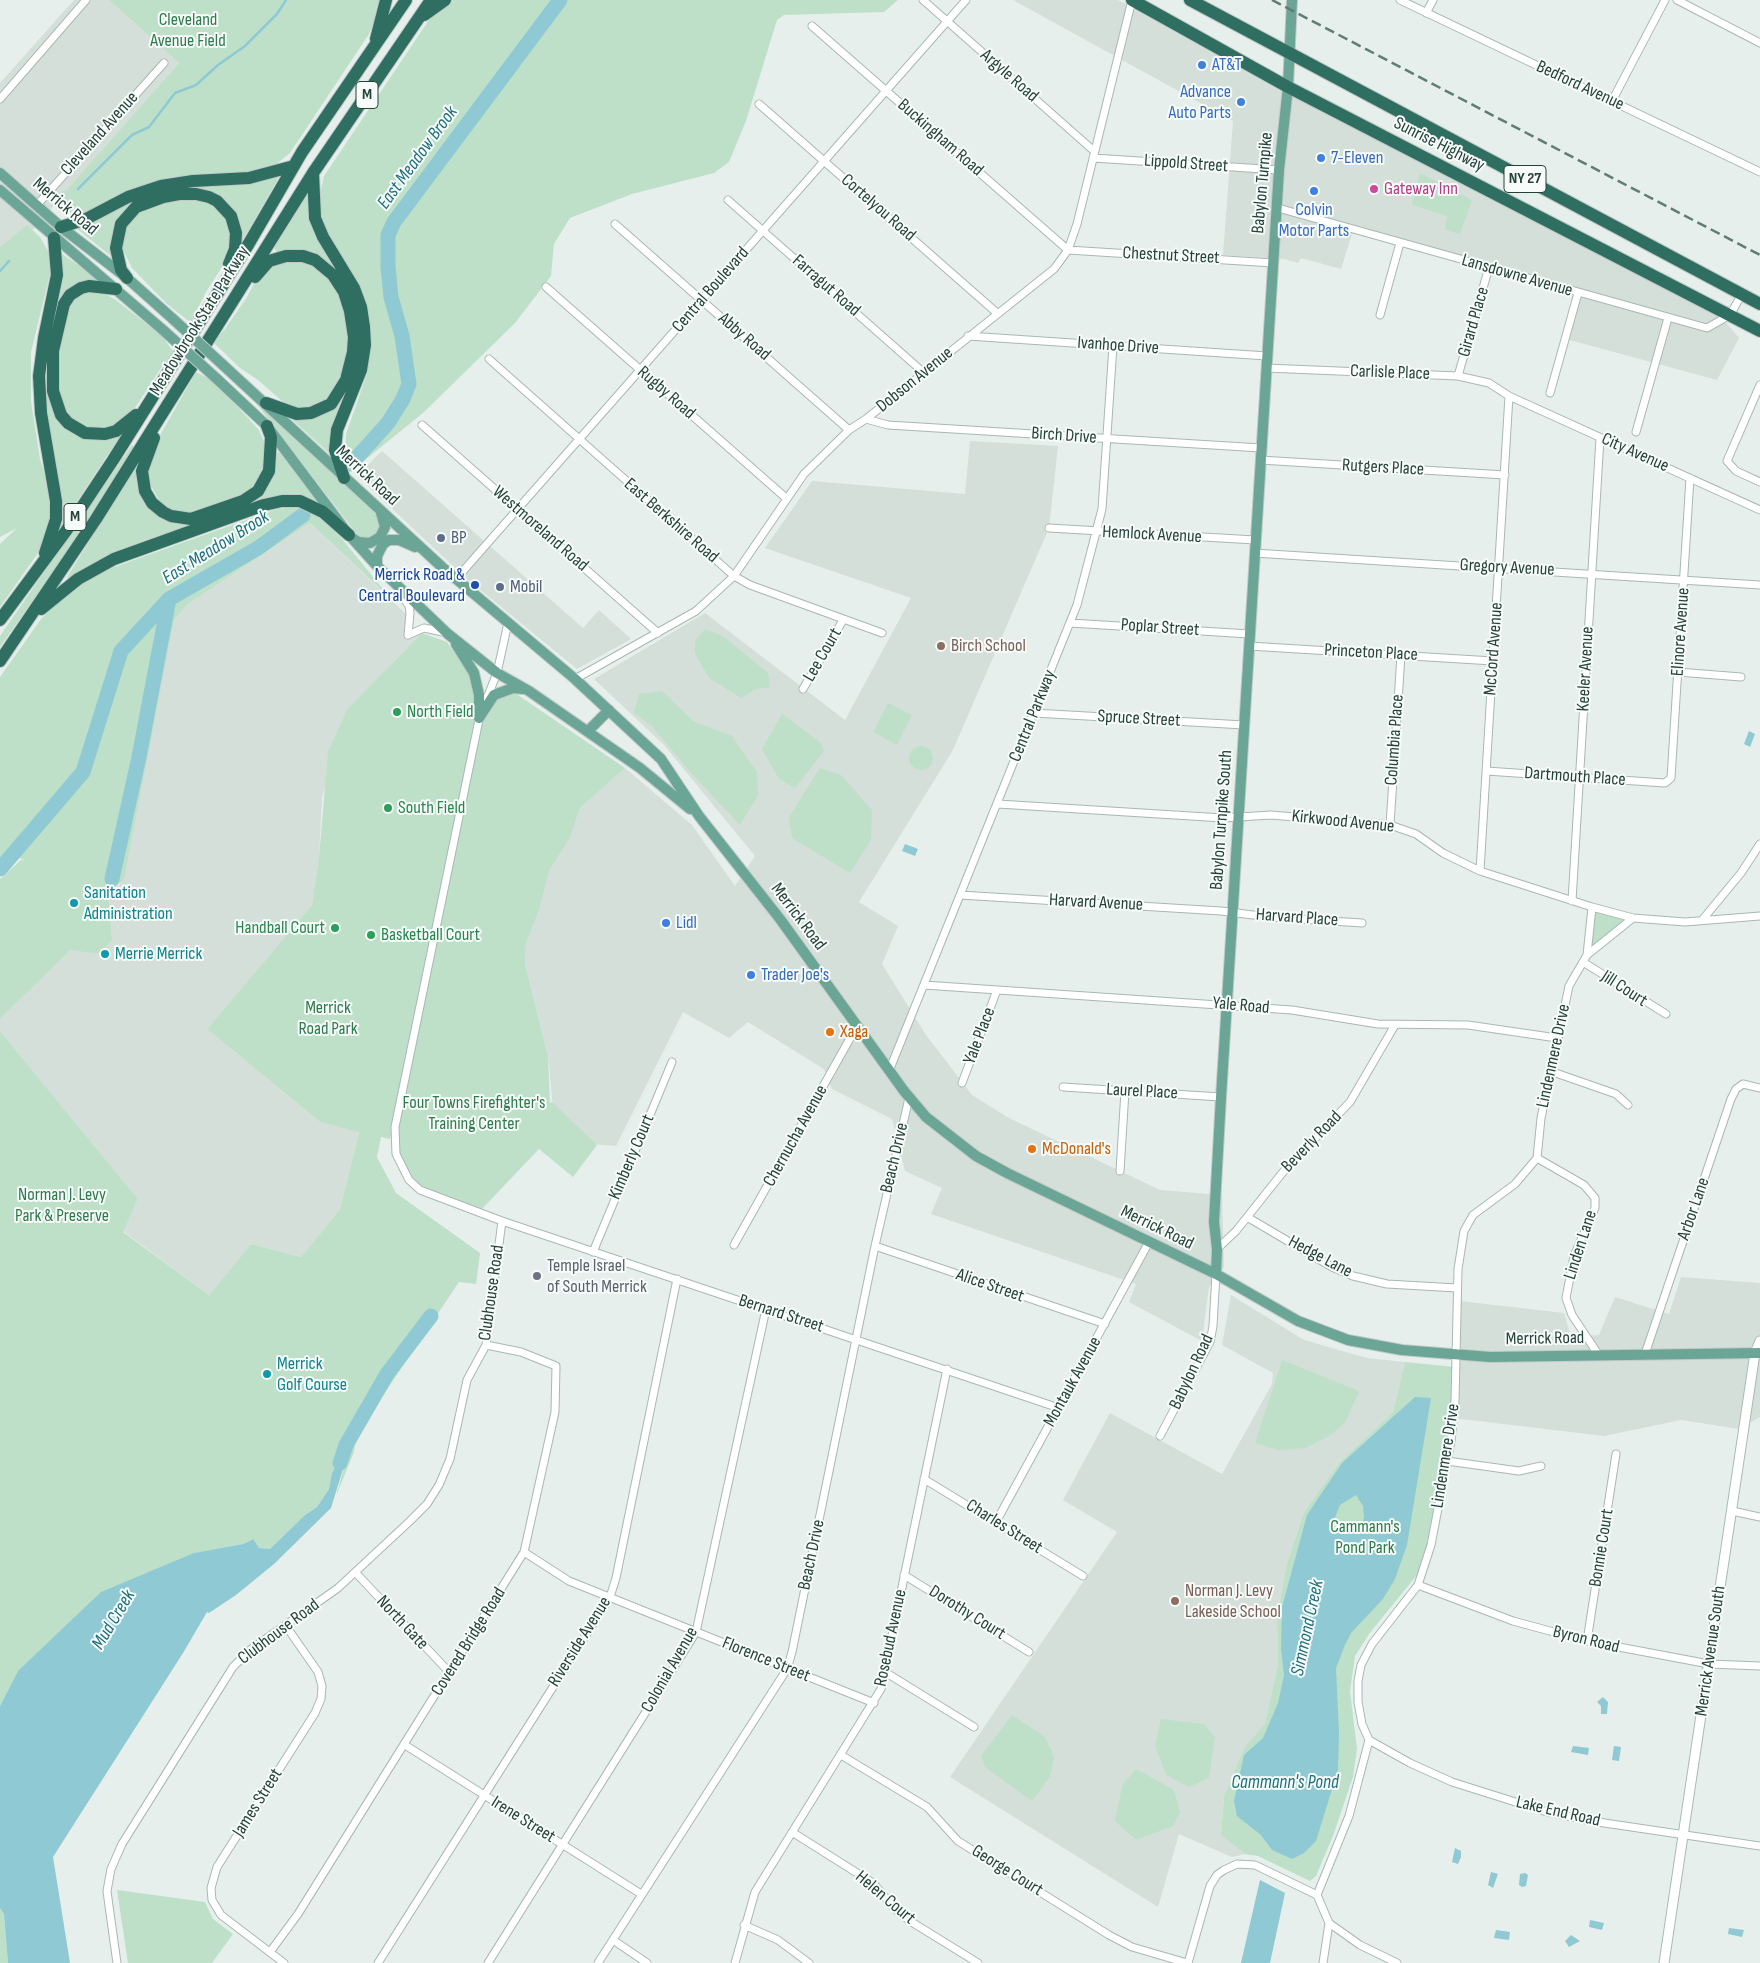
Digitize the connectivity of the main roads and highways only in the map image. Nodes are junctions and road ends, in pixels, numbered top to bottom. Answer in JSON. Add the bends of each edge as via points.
{"nodes":[{"id":1,"x":386,"y":0,"type":"edge"},
{"id":2,"x":406,"y":0,"type":"edge"},
{"id":3,"x":431,"y":0,"type":"edge"},
{"id":4,"x":445,"y":0,"type":"edge"},
{"id":5,"x":1132,"y":0,"type":"edge"},
{"id":6,"x":1190,"y":0,"type":"edge"},
{"id":7,"x":1292,"y":0,"type":"edge"},
{"id":8,"x":420,"y":18,"type":"junction"},
{"id":9,"x":376,"y":42,"type":"junction"},
{"id":10,"x":1290,"y":54,"type":"junction"},
{"id":11,"x":1288,"y":87,"type":"junction"},
{"id":12,"x":294,"y":166,"type":"junction"},
{"id":13,"x":0,"y":173,"type":"edge"},
{"id":14,"x":313,"y":173,"type":"junction"},
{"id":15,"x":0,"y":190,"type":"edge"},
{"id":16,"x":58,"y":232,"type":"junction"},
{"id":17,"x":127,"y":278,"type":"junction"},
{"id":18,"x":116,"y":289,"type":"junction"},
{"id":19,"x":216,"y":294,"type":"junction"},
{"id":20,"x":232,"y":303,"type":"junction"},
{"id":21,"x":1760,"y":304,"type":"edge"},
{"id":22,"x":1760,"y":331,"type":"edge"},
{"id":23,"x":1266,"y":368,"type":"joint"},
{"id":24,"x":266,"y":403,"type":"junction"},
{"id":25,"x":144,"y":408,"type":"junction"},
{"id":26,"x":164,"y":412,"type":"junction"},
{"id":27,"x":267,"y":426,"type":"junction"},
{"id":28,"x":344,"y":478,"type":"junction"},
{"id":29,"x":376,"y":507,"type":"junction"},
{"id":30,"x":349,"y":535,"type":"junction"},
{"id":31,"x":42,"y":562,"type":"junction"},
{"id":32,"x":377,"y":566,"type":"junction"},
{"id":33,"x":442,"y":567,"type":"junction"},
{"id":34,"x":31,"y":617,"type":"junction"},
{"id":35,"x":0,"y":620,"type":"edge"},
{"id":36,"x":448,"y":634,"type":"junction"},
{"id":37,"x":0,"y":661,"type":"edge"},
{"id":38,"x":529,"y":690,"type":"junction"},
{"id":39,"x":609,"y":710,"type":"junction"},
{"id":40,"x":588,"y":731,"type":"junction"},
{"id":41,"x":699,"y":816,"type":"junction"},
{"id":42,"x":1216,"y":1274,"type":"junction"},
{"id":43,"x":1757,"y":1353,"type":"edge"}],
"edges":[{"from":1,"to":9,"type":"highway"},
{"from":2,"to":9,"type":"highway","name":"Meadowbrook State Parkway","number":"M"},
{"from":3,"to":8,"type":"highway","name":"Meadowbrook State Parkway","number":"M"},
{"from":4,"to":8,"type":"highway"},
{"from":5,"to":11,"type":"highway","name":"Sunrise Highway","number":"NY 27"},
{"from":6,"to":10,"type":"highway","name":"Sunrise Highway","number":"NY 27"},
{"from":7,"to":10,"type":"main road","name":"Babylon Turnpike"},
{"from":8,"to":14,"type":"highway","name":"Meadowbrook State Parkway","number":"M"},
{"from":9,"to":12,"type":"highway","name":"Meadowbrook State Parkway","number":"M"},
{"from":10,"to":11,"type":"main road","name":"Babylon Turnpike"},
{"from":10,"to":21,"type":"highway","name":"Sunrise Highway","number":"NY 27"},
{"from":11,"to":22,"type":"highway","name":"Sunrise Highway","number":"NY 27"},
{"from":11,"to":23,"type":"main road","name":"Babylon Turnpike"},
{"from":12,"to":16,"type":"highway","via":[[249,178],[161,186],[128,197]]},
{"from":12,"to":19,"type":"highway","name":"Meadowbrook State Parkway","number":"M"},
{"from":13,"to":16,"type":"main road","name":"Merrick Road","via":[[37,205]]},
{"from":14,"to":20,"type":"highway","name":"Meadowbrook State Parkway","number":"M"},
{"from":14,"to":28,"type":"highway","via":[[315,218],[354,288],[364,327],[361,370],[337,430],[335,450]]},
{"from":15,"to":16,"type":"main road","name":"Merrick Road"},
{"from":16,"to":17,"type":"main road","name":"Merrick Road"},
{"from":16,"to":18,"type":"main road","name":"Merrick Road"},
{"from":16,"to":31,"type":"highway","via":[[57,275],[39,376],[40,414],[56,501],[56,519]]},
{"from":17,"to":19,"type":"highway","via":[[120,270],[116,248],[117,235],[126,217],[136,207],[154,200],[196,194],[217,201],[235,226],[235,249]]},
{"from":17,"to":24,"type":"main road","name":"Merrick Road","bridge":true},
{"from":18,"to":25,"type":"highway","via":[[81,288],[64,304],[53,351],[55,403],[68,423],[85,433],[94,434],[116,431]]},
{"from":18,"to":27,"type":"main road","name":"Merrick Road","bridge":true},
{"from":19,"to":25,"type":"highway","name":"Meadowbrook State Parkway","number":"M"},
{"from":20,"to":24,"type":"highway","via":[[269,261],[286,256],[315,260],[333,275],[344,292],[350,311],[353,352],[346,380],[331,404],[311,413],[298,414]]},
{"from":20,"to":26,"type":"highway","name":"Meadowbrook State Parkway","number":"M"},
{"from":23,"to":42,"type":"main road","name":"Babylon Turnpike South","via":[[1214,1222]]},
{"from":24,"to":28,"type":"main road","name":"Merrick Road"},
{"from":25,"to":31,"type":"highway","name":"Meadowbrook State Parkway","number":"M","via":[[103,476]]},
{"from":26,"to":27,"type":"highway","via":[[142,471],[142,481],[152,503],[163,512],[180,518],[202,516],[244,501],[258,491],[269,470],[271,437]]},
{"from":26,"to":34,"type":"highway","name":"Meadowbrook State Parkway","number":"M"},
{"from":27,"to":30,"type":"main road","name":"Merrick Road"},
{"from":28,"to":29,"type":"main road","name":"Merrick Road"},
{"from":29,"to":30,"type":"main road","via":[[384,516],[385,527],[380,537],[364,543]]},
{"from":29,"to":33,"type":"main road","name":"Merrick Road"},
{"from":30,"to":32,"type":"main road","name":"Merrick Road"},
{"from":30,"to":34,"type":"highway","via":[[322,512],[300,501],[264,505],[114,559],[78,579]]},
{"from":31,"to":35,"type":"highway","name":"Meadowbrook State Parkway","number":"M"},
{"from":32,"to":33,"type":"main road","via":[[377,556],[389,540],[407,542]]},
{"from":32,"to":36,"type":"main road","name":"Merrick Road"},
{"from":33,"to":39,"type":"main road","name":"Merrick Road"},
{"from":34,"to":37,"type":"highway","name":"Meadowbrook State Parkway","number":"M"},
{"from":36,"to":38,"type":"main road","name":"Merrick Road","via":[[497,673]]},
{"from":36,"to":38,"type":"main road","via":[[474,673],[479,695],[479,718],[494,695],[503,689]]},
{"from":38,"to":40,"type":"main road","name":"Merrick Road"},
{"from":39,"to":40,"type":"main road"},
{"from":39,"to":41,"type":"main road","name":"Merrick Road","via":[[661,759]]},
{"from":40,"to":41,"type":"main road","name":"Merrick Road"},
{"from":41,"to":42,"type":"main road","name":"Merrick Road","via":[[777,915],[909,1098],[938,1128],[976,1156]]},
{"from":42,"to":43,"type":"main road","name":"Merrick Road","via":[[1327,1334],[1382,1348],[1528,1357]]}]}
